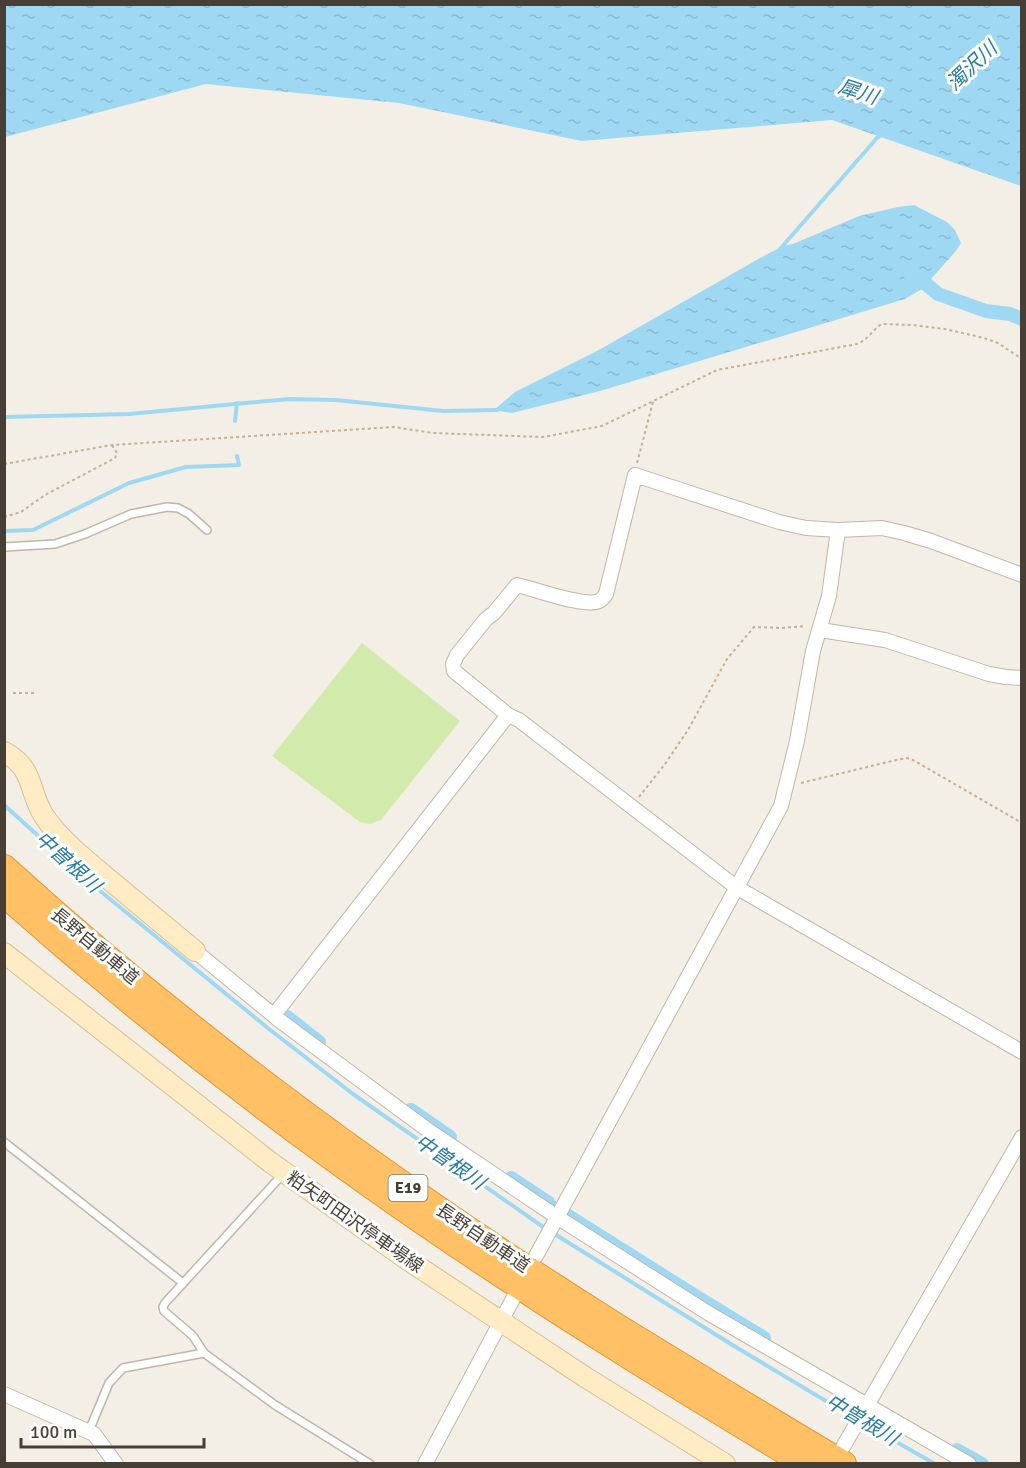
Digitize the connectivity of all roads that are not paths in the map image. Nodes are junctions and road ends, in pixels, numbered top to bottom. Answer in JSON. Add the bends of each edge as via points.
{"nodes":[{"id":1,"x":207,"y":530,"type":"dead end"},
{"id":2,"x":838,"y":530,"type":"junction"},
{"id":3,"x":4,"y":548,"type":"edge"},
{"id":4,"x":1022,"y":575,"type":"edge"},
{"id":5,"x":820,"y":630,"type":"junction"},
{"id":6,"x":1022,"y":678,"type":"edge"},
{"id":7,"x":508,"y":715,"type":"junction"},
{"id":8,"x":4,"y":752,"type":"edge"},
{"id":9,"x":4,"y":868,"type":"edge"},
{"id":10,"x":736,"y":887,"type":"junction"},
{"id":11,"x":4,"y":893,"type":"edge"},
{"id":12,"x":195,"y":951,"type":"joint"},
{"id":13,"x":4,"y":953,"type":"edge"},
{"id":14,"x":274,"y":1015,"type":"junction"},
{"id":15,"x":1022,"y":1052,"type":"edge"},
{"id":16,"x":1022,"y":1137,"type":"edge"},
{"id":17,"x":4,"y":1142,"type":"edge"},
{"id":18,"x":284,"y":1173,"type":"junction"},
{"id":19,"x":556,"y":1220,"type":"junction"},
{"id":20,"x":537,"y":1256,"type":"dead end"},
{"id":21,"x":183,"y":1283,"type":"junction"},
{"id":22,"x":514,"y":1297,"type":"dead end"},
{"id":23,"x":501,"y":1322,"type":"junction"},
{"id":24,"x":204,"y":1353,"type":"junction"},
{"id":25,"x":4,"y":1394,"type":"edge"},
{"id":26,"x":865,"y":1408,"type":"junction"},
{"id":27,"x":88,"y":1431,"type":"junction"},
{"id":28,"x":843,"y":1455,"type":"edge"},
{"id":29,"x":116,"y":1464,"type":"edge"},
{"id":30,"x":370,"y":1464,"type":"edge"},
{"id":31,"x":424,"y":1464,"type":"edge"},
{"id":32,"x":725,"y":1464,"type":"edge"},
{"id":33,"x":807,"y":1464,"type":"edge"},
{"id":34,"x":969,"y":1464,"type":"edge"}],
"edges":[{"from":1,"to":3,"type":"lane","via":[[189,514],[167,507],[131,514],[55,544]]},
{"from":2,"to":4,"type":"street","via":[[882,528],[904,533]]},
{"from":2,"to":5,"type":"street"},
{"from":2,"to":7,"type":"street","via":[[779,522],[634,476],[606,594],[601,600],[578,601],[517,585],[457,655],[454,672]]},
{"from":5,"to":6,"type":"street","via":[[885,640],[989,674]]},
{"from":5,"to":10,"type":"street","via":[[781,806]]},
{"from":7,"to":10,"type":"street"},
{"from":7,"to":14,"type":"street"},
{"from":8,"to":12,"type":"main road","via":[[22,765],[40,811],[59,835]]},
{"from":9,"to":28,"type":"highway","name":"長野自動車道","number":"E19","via":[[190,1025],[359,1154],[615,1326]]},
{"from":10,"to":15,"type":"street"},
{"from":10,"to":19,"type":"street"},
{"from":11,"to":33,"type":"highway","name":"長野自動車道","number":"E19","via":[[186,1046],[401,1206],[605,1341]]},
{"from":12,"to":14,"type":"street"},
{"from":13,"to":18,"type":"main road","name":"粕矢町田沢停車場線"},
{"from":14,"to":19,"type":"street"},
{"from":16,"to":26,"type":"street"},
{"from":17,"to":21,"type":"lane"},
{"from":18,"to":21,"type":"lane"},
{"from":18,"to":23,"type":"main road","name":"粕矢町田沢停車場線"},
{"from":19,"to":20,"type":"street"},
{"from":19,"to":26,"type":"street"},
{"from":21,"to":24,"type":"lane","via":[[163,1308],[193,1336]]},
{"from":22,"to":23,"type":"street"},
{"from":23,"to":31,"type":"street"},
{"from":23,"to":32,"type":"main road","name":"粕矢町田沢停車場線"},
{"from":24,"to":27,"type":"lane","via":[[123,1368],[109,1383]]},
{"from":24,"to":30,"type":"lane","via":[[275,1405]]},
{"from":25,"to":27,"type":"street"},
{"from":26,"to":28,"type":"street"},
{"from":26,"to":34,"type":"street"},
{"from":27,"to":29,"type":"street"}]}
